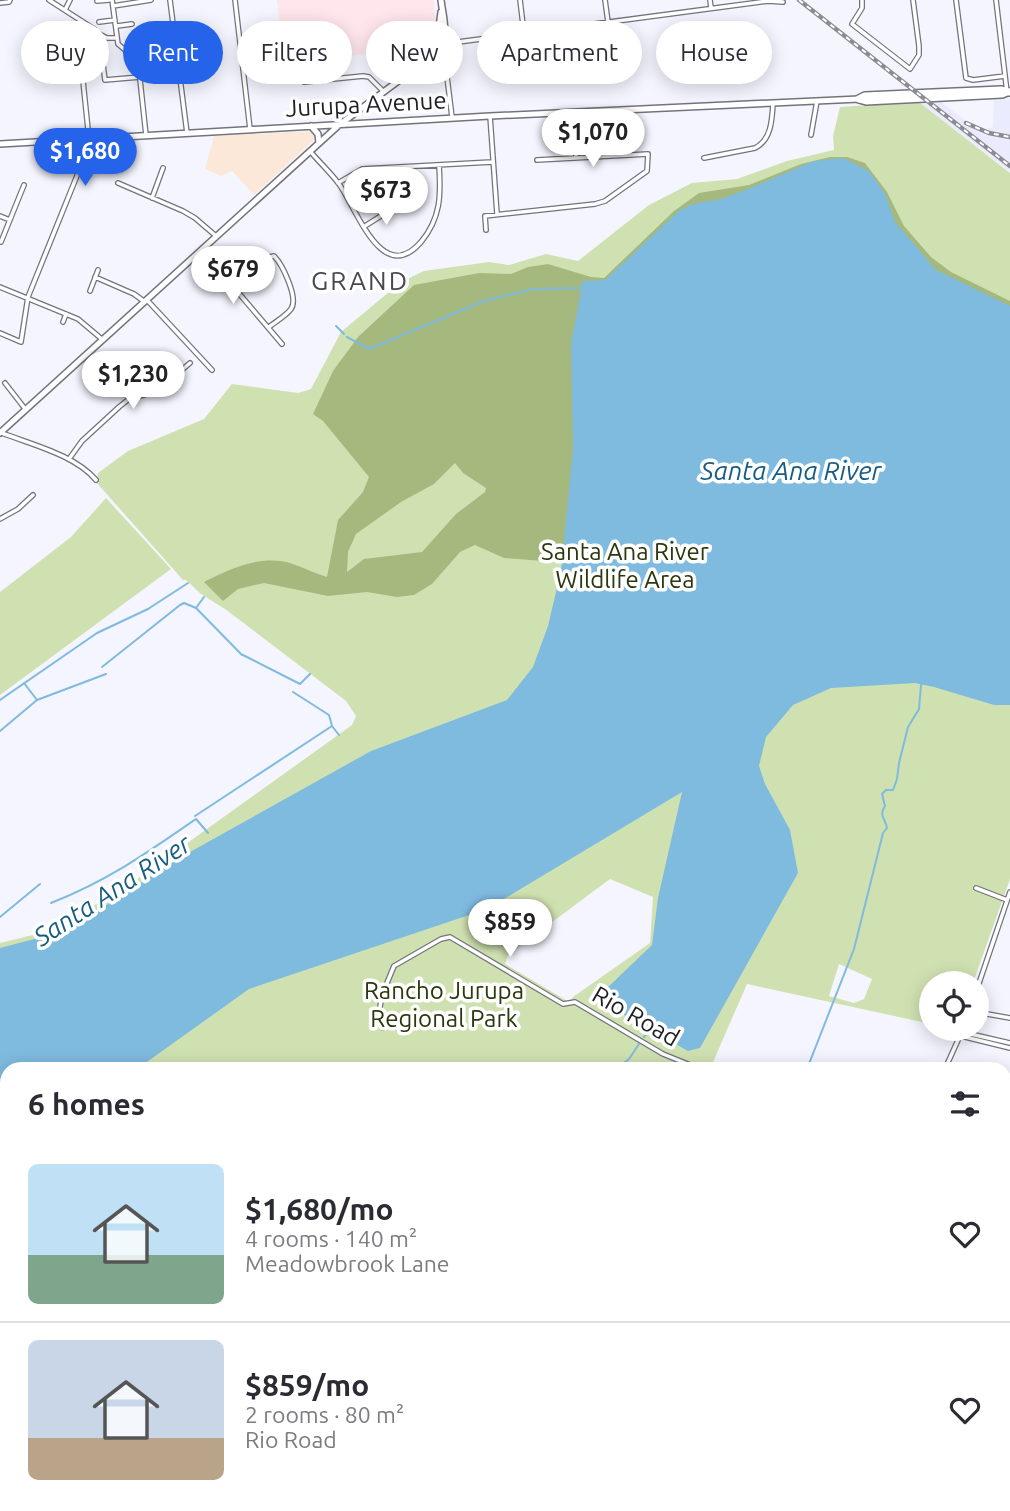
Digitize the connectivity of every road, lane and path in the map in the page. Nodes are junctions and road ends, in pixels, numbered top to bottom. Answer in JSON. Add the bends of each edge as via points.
{"nodes":[{"id":1,"x":10,"y":0,"type":"edge"},
{"id":2,"x":49,"y":0,"type":"edge"},
{"id":3,"x":70,"y":0,"type":"edge"},
{"id":4,"x":151,"y":0,"type":"edge"},
{"id":5,"x":170,"y":0,"type":"edge"},
{"id":6,"x":235,"y":0,"type":"edge"},
{"id":7,"x":441,"y":0,"type":"edge"},
{"id":8,"x":520,"y":0,"type":"edge"},
{"id":9,"x":605,"y":0,"type":"edge"},
{"id":10,"x":710,"y":0,"type":"edge"},
{"id":11,"x":862,"y":0,"type":"edge"},
{"id":12,"x":913,"y":0,"type":"edge"},
{"id":13,"x":956,"y":0,"type":"edge"},
{"id":14,"x":996,"y":0,"type":"edge"},
{"id":15,"x":97,"y":1,"type":"edge"},
{"id":16,"x":112,"y":2,"type":"edge"},
{"id":17,"x":783,"y":2,"type":"dead end"},
{"id":18,"x":0,"y":3,"type":"edge"},
{"id":19,"x":711,"y":8,"type":"junction"},
{"id":20,"x":65,"y":10,"type":"junction"},
{"id":21,"x":82,"y":21,"type":"edge"},
{"id":22,"x":444,"y":21,"type":"edge"},
{"id":23,"x":523,"y":21,"type":"edge"},
{"id":24,"x":608,"y":21,"type":"edge"},
{"id":25,"x":615,"y":21,"type":"edge"},
{"id":26,"x":109,"y":23,"type":"edge"},
{"id":27,"x":115,"y":23,"type":"junction"},
{"id":28,"x":123,"y":23,"type":"edge"},
{"id":29,"x":109,"y":37,"type":"edge"},
{"id":30,"x":117,"y":38,"type":"junction"},
{"id":31,"x":123,"y":49,"type":"edge"},
{"id":32,"x":1005,"y":76,"type":"junction"},
{"id":33,"x":352,"y":77,"type":"edge"},
{"id":34,"x":83,"y":84,"type":"edge"},
{"id":35,"x":141,"y":84,"type":"edge"},
{"id":36,"x":392,"y":84,"type":"edge"},
{"id":37,"x":447,"y":84,"type":"edge"},
{"id":38,"x":383,"y":91,"type":"junction"},
{"id":39,"x":1009,"y":92,"type":"edge"},
{"id":40,"x":859,"y":99,"type":"joint"},
{"id":41,"x":817,"y":101,"type":"junction"},
{"id":42,"x":774,"y":102,"type":"junction"},
{"id":43,"x":358,"y":110,"type":"junction"},
{"id":44,"x":575,"y":113,"type":"junction"},
{"id":45,"x":490,"y":116,"type":"junction"},
{"id":46,"x":452,"y":119,"type":"junction"},
{"id":47,"x":363,"y":123,"type":"junction"},
{"id":48,"x":339,"y":125,"type":"junction"},
{"id":49,"x":311,"y":126,"type":"junction"},
{"id":50,"x":250,"y":129,"type":"junction"},
{"id":51,"x":187,"y":133,"type":"junction"},
{"id":52,"x":146,"y":135,"type":"junction"},
{"id":53,"x":811,"y":135,"type":"dead end"},
{"id":54,"x":89,"y":139,"type":"junction"},
{"id":55,"x":319,"y":143,"type":"junction"},
{"id":56,"x":0,"y":144,"type":"edge"},
{"id":57,"x":310,"y":151,"type":"junction"},
{"id":58,"x":576,"y":158,"type":"junction"},
{"id":59,"x":704,"y":158,"type":"dead end"},
{"id":60,"x":537,"y":159,"type":"dead end"},
{"id":61,"x":492,"y":162,"type":"junction"},
{"id":62,"x":439,"y":165,"type":"junction"},
{"id":63,"x":163,"y":168,"type":"dead end"},
{"id":64,"x":118,"y":183,"type":"dead end"},
{"id":65,"x":338,"y":183,"type":"junction"},
{"id":66,"x":24,"y":185,"type":"dead end"},
{"id":67,"x":152,"y":198,"type":"junction"},
{"id":68,"x":396,"y":207,"type":"dead end"},
{"id":69,"x":496,"y":214,"type":"junction"},
{"id":70,"x":0,"y":216,"type":"edge"},
{"id":71,"x":10,"y":220,"type":"junction"},
{"id":72,"x":365,"y":226,"type":"junction"},
{"id":73,"x":486,"y":230,"type":"dead end"},
{"id":74,"x":216,"y":236,"type":"junction"},
{"id":75,"x":1,"y":243,"type":"edge"},
{"id":76,"x":202,"y":250,"type":"junction"},
{"id":77,"x":98,"y":270,"type":"dead end"},
{"id":78,"x":95,"y":278,"type":"junction"},
{"id":79,"x":230,"y":282,"type":"junction"},
{"id":80,"x":0,"y":287,"type":"edge"},
{"id":81,"x":90,"y":291,"type":"dead end"},
{"id":82,"x":28,"y":297,"type":"junction"},
{"id":83,"x":146,"y":301,"type":"junction"},
{"id":84,"x":66,"y":314,"type":"junction"},
{"id":85,"x":63,"y":322,"type":"dead end"},
{"id":86,"x":269,"y":327,"type":"junction"},
{"id":87,"x":0,"y":333,"type":"edge"},
{"id":88,"x":103,"y":340,"type":"junction"},
{"id":89,"x":282,"y":344,"type":"dead end"},
{"id":90,"x":190,"y":363,"type":"dead end"},
{"id":91,"x":212,"y":370,"type":"dead end"},
{"id":92,"x":5,"y":383,"type":"dead end"},
{"id":93,"x":26,"y":410,"type":"junction"},
{"id":94,"x":0,"y":432,"type":"edge"},
{"id":95,"x":69,"y":459,"type":"junction"},
{"id":96,"x":96,"y":480,"type":"dead end"},
{"id":97,"x":33,"y":495,"type":"dead end"},
{"id":98,"x":0,"y":519,"type":"edge"},
{"id":99,"x":976,"y":888,"type":"dead end"},
{"id":100,"x":1010,"y":892,"type":"edge"},
{"id":101,"x":1007,"y":900,"type":"junction"},
{"id":102,"x":983,"y":971,"type":"edge"},
{"id":103,"x":989,"y":1014,"type":"edge"},
{"id":104,"x":1010,"y":1018,"type":"edge"},
{"id":105,"x":383,"y":1028,"type":"dead end"},
{"id":106,"x":989,"y":1040,"type":"edge"},
{"id":107,"x":958,"y":1041,"type":"edge"},
{"id":108,"x":1010,"y":1046,"type":"edge"},
{"id":109,"x":682,"y":1062,"type":"edge"},
{"id":110,"x":947,"y":1062,"type":"edge"}],
"edges":[{"from":1,"to":18,"type":"street"},
{"from":2,"to":20,"type":"street"},
{"from":3,"to":20,"type":"street"},
{"from":4,"to":16,"type":"street"},
{"from":5,"to":51,"type":"street"},
{"from":6,"to":50,"type":"street"},
{"from":7,"to":22,"type":"main road"},
{"from":8,"to":23,"type":"street"},
{"from":9,"to":24,"type":"street"},
{"from":10,"to":19,"type":"street"},
{"from":11,"to":12,"type":"street","via":[[852,24],[910,69],[919,55]]},
{"from":13,"to":32,"type":"street","via":[[966,78]]},
{"from":14,"to":32,"type":"street"},
{"from":15,"to":16,"type":"street"},
{"from":16,"to":27,"type":"street"},
{"from":17,"to":19,"type":"street"},
{"from":19,"to":25,"type":"street"},
{"from":20,"to":21,"type":"street"},
{"from":26,"to":27,"type":"street"},
{"from":27,"to":28,"type":"street"},
{"from":27,"to":30,"type":"street"},
{"from":29,"to":30,"type":"street"},
{"from":30,"to":31,"type":"street"},
{"from":32,"to":39,"type":"street"},
{"from":33,"to":38,"type":"street","via":[[369,77]]},
{"from":34,"to":54,"type":"street"},
{"from":35,"to":52,"type":"street"},
{"from":36,"to":38,"type":"main road"},
{"from":37,"to":46,"type":"street"},
{"from":38,"to":43,"type":"main road"},
{"from":39,"to":40,"type":"main road","name":"Jurupa Avenue"},
{"from":40,"to":41,"type":"main road","name":"Jurupa Avenue"},
{"from":41,"to":42,"type":"main road","name":"Jurupa Avenue"},
{"from":41,"to":53,"type":"street"},
{"from":42,"to":44,"type":"main road","name":"Jurupa Avenue"},
{"from":42,"to":59,"type":"street","via":[[762,144]]},
{"from":43,"to":47,"type":"main road"},
{"from":43,"to":48,"type":"main road"},
{"from":44,"to":45,"type":"main road","name":"Jurupa Avenue"},
{"from":44,"to":58,"type":"street"},
{"from":45,"to":46,"type":"main road","name":"Jurupa Avenue"},
{"from":45,"to":61,"type":"street"},
{"from":46,"to":47,"type":"main road","name":"Jurupa Avenue"},
{"from":47,"to":48,"type":"main road","name":"Jurupa Avenue"},
{"from":48,"to":49,"type":"main road","name":"Jurupa Avenue"},
{"from":48,"to":55,"type":"main road"},
{"from":49,"to":50,"type":"main road","name":"Jurupa Avenue"},
{"from":49,"to":55,"type":"main road"},
{"from":50,"to":51,"type":"main road","name":"Jurupa Avenue"},
{"from":51,"to":52,"type":"main road","name":"Jurupa Avenue"},
{"from":52,"to":54,"type":"main road","name":"Jurupa Avenue"},
{"from":54,"to":56,"type":"main road","name":"Jurupa Avenue"},
{"from":54,"to":82,"type":"street"},
{"from":55,"to":57,"type":"main road"},
{"from":57,"to":65,"type":"street"},
{"from":57,"to":74,"type":"main road"},
{"from":58,"to":60,"type":"street"},
{"from":58,"to":69,"type":"street","via":[[648,154],[647,171],[595,204]]},
{"from":61,"to":62,"type":"street"},
{"from":61,"to":69,"type":"street"},
{"from":62,"to":65,"type":"street","via":[[362,169]]},
{"from":62,"to":72,"type":"street","via":[[439,210],[415,249],[402,256],[388,254],[374,245]]},
{"from":63,"to":67,"type":"street"},
{"from":64,"to":67,"type":"street"},
{"from":65,"to":72,"type":"street"},
{"from":66,"to":71,"type":"street"},
{"from":67,"to":74,"type":"street","via":[[195,218]]},
{"from":68,"to":72,"type":"street"},
{"from":69,"to":73,"type":"street","via":[[485,216]]},
{"from":70,"to":71,"type":"street"},
{"from":71,"to":75,"type":"street"},
{"from":74,"to":76,"type":"main road"},
{"from":76,"to":79,"type":"street"},
{"from":76,"to":83,"type":"main road"},
{"from":77,"to":78,"type":"street"},
{"from":78,"to":81,"type":"street"},
{"from":78,"to":83,"type":"street"},
{"from":79,"to":86,"type":"street"},
{"from":79,"to":86,"type":"street","via":[[260,259],[274,256],[281,263],[294,301],[292,309]]},
{"from":80,"to":82,"type":"street"},
{"from":82,"to":84,"type":"street"},
{"from":82,"to":87,"type":"street","via":[[21,342]]},
{"from":83,"to":88,"type":"main road"},
{"from":83,"to":91,"type":"street"},
{"from":84,"to":85,"type":"street"},
{"from":84,"to":88,"type":"street"},
{"from":86,"to":89,"type":"street"},
{"from":88,"to":93,"type":"main road"},
{"from":90,"to":95,"type":"street","via":[[158,391],[129,399],[82,441]]},
{"from":92,"to":93,"type":"street"},
{"from":93,"to":94,"type":"main road"},
{"from":94,"to":95,"type":"street"},
{"from":95,"to":96,"type":"street"},
{"from":97,"to":98,"type":"street"},
{"from":99,"to":101,"type":"street"},
{"from":100,"to":101,"type":"street"},
{"from":101,"to":102,"type":"street"},
{"from":103,"to":104,"type":"street"},
{"from":105,"to":109,"type":"street","name":"Rio Road","via":[[379,1013],[382,995],[394,966],[450,937],[564,1004],[575,1002]]},
{"from":106,"to":108,"type":"street"},
{"from":107,"to":110,"type":"street"}]}
